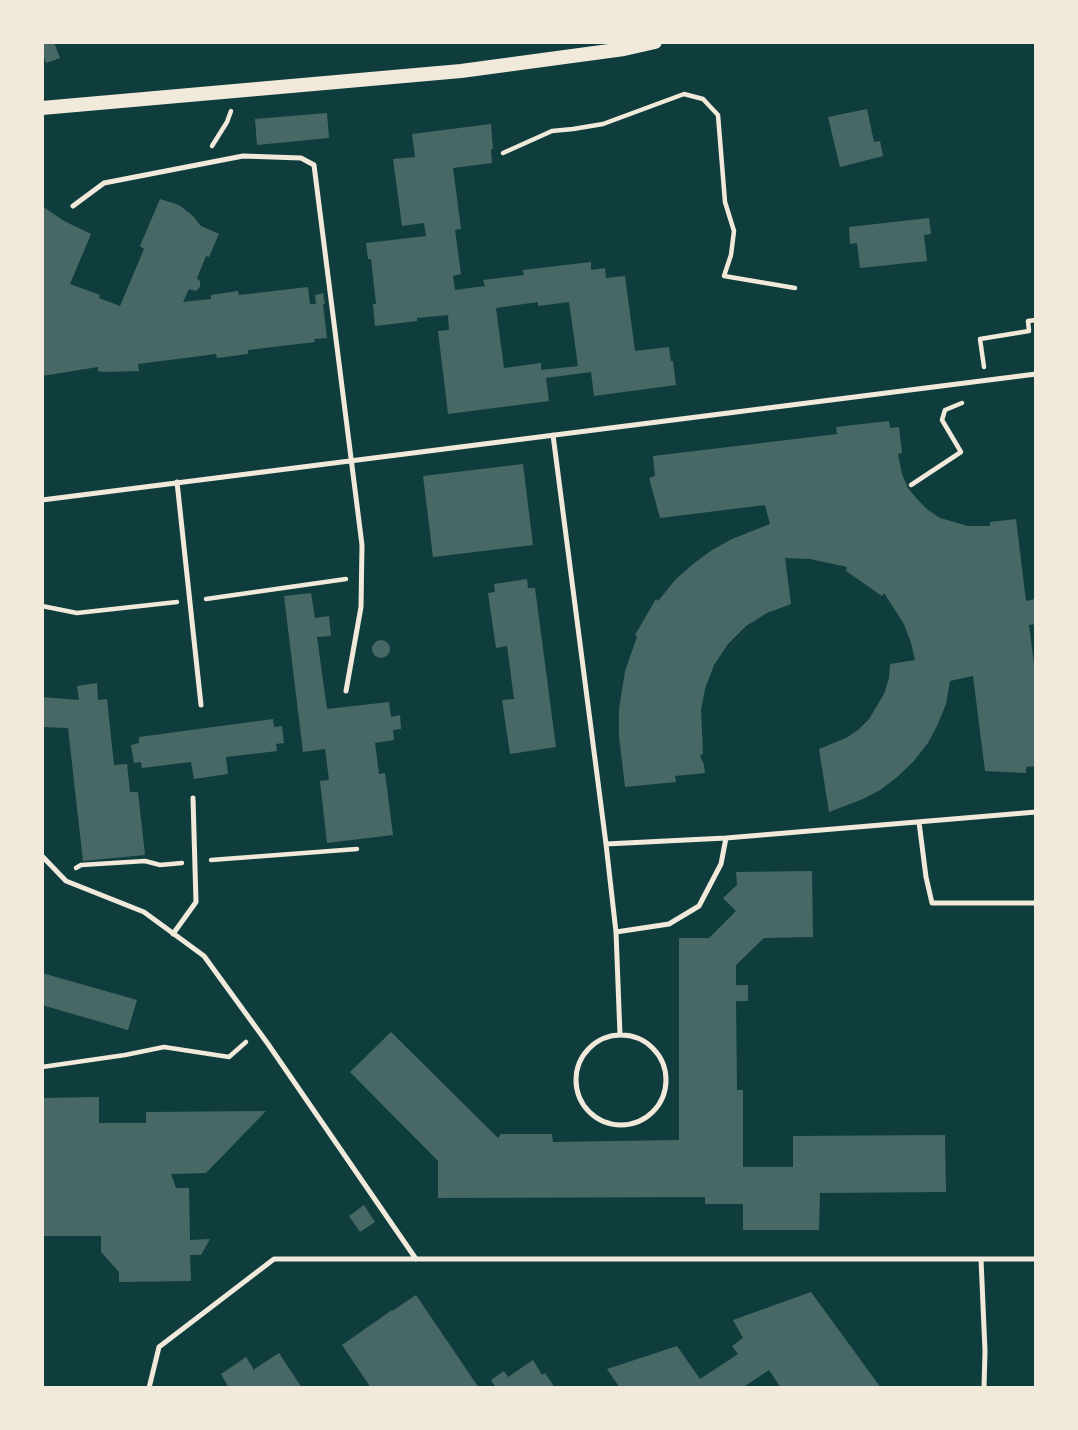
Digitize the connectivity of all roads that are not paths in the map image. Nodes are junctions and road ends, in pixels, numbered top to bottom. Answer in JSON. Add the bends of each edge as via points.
{"nodes":[{"id":1,"x":655,"y":42,"type":"edge"},
{"id":2,"x":42,"y":108,"type":"edge"},
{"id":3,"x":73,"y":206,"type":"dead end"},
{"id":4,"x":1036,"y":374,"type":"edge"},
{"id":5,"x":553,"y":435,"type":"junction"},
{"id":6,"x":350,"y":460,"type":"junction"},
{"id":7,"x":177,"y":482,"type":"junction"},
{"id":8,"x":42,"y":500,"type":"edge"},
{"id":9,"x":345,"y":691,"type":"dead end"},
{"id":10,"x":201,"y":705,"type":"dead end"},
{"id":11,"x":193,"y":798,"type":"dead end"},
{"id":12,"x":1036,"y":812,"type":"edge"},
{"id":13,"x":919,"y":822,"type":"junction"},
{"id":14,"x":726,"y":838,"type":"junction"},
{"id":15,"x":606,"y":844,"type":"junction"},
{"id":16,"x":42,"y":856,"type":"edge"},
{"id":17,"x":1036,"y":904,"type":"edge"},
{"id":18,"x":616,"y":932,"type":"junction"},
{"id":19,"x":173,"y":934,"type":"junction"},
{"id":20,"x":620,"y":1035,"type":"junction"},
{"id":21,"x":416,"y":1259,"type":"junction"},
{"id":22,"x":981,"y":1259,"type":"junction"},
{"id":23,"x":1036,"y":1259,"type":"edge"},
{"id":24,"x":149,"y":1388,"type":"edge"},
{"id":25,"x":984,"y":1388,"type":"edge"}],
"edges":[{"from":1,"to":2,"type":"main road","via":[[461,71]]},
{"from":3,"to":6,"type":"lane","via":[[104,183],[243,156],[301,158],[314,165]]},
{"from":4,"to":5,"type":"lane"},
{"from":5,"to":6,"type":"lane"},
{"from":5,"to":15,"type":"lane"},
{"from":6,"to":7,"type":"lane"},
{"from":6,"to":9,"type":"lane","via":[[362,545],[360,607]]},
{"from":7,"to":8,"type":"lane"},
{"from":7,"to":10,"type":"lane"},
{"from":11,"to":19,"type":"lane","via":[[196,902]]},
{"from":12,"to":13,"type":"lane"},
{"from":13,"to":14,"type":"lane"},
{"from":13,"to":17,"type":"lane","via":[[932,903]]},
{"from":14,"to":15,"type":"lane"},
{"from":14,"to":18,"type":"lane","via":[[721,864],[699,906],[669,924]]},
{"from":15,"to":18,"type":"lane"},
{"from":16,"to":19,"type":"lane","via":[[66,881],[144,912]]},
{"from":18,"to":20,"type":"lane"},
{"from":19,"to":21,"type":"lane","via":[[204,956]]},
{"from":20,"to":20,"type":"lane","via":[[593,1044],[583,1055],[575,1082],[586,1109],[610,1124],[625,1126],[653,1113],[666,1086],[665,1070],[649,1044]]},
{"from":21,"to":22,"type":"lane"},
{"from":21,"to":24,"type":"lane","via":[[274,1259],[159,1347]]},
{"from":22,"to":23,"type":"lane"},
{"from":22,"to":25,"type":"lane"}]}
